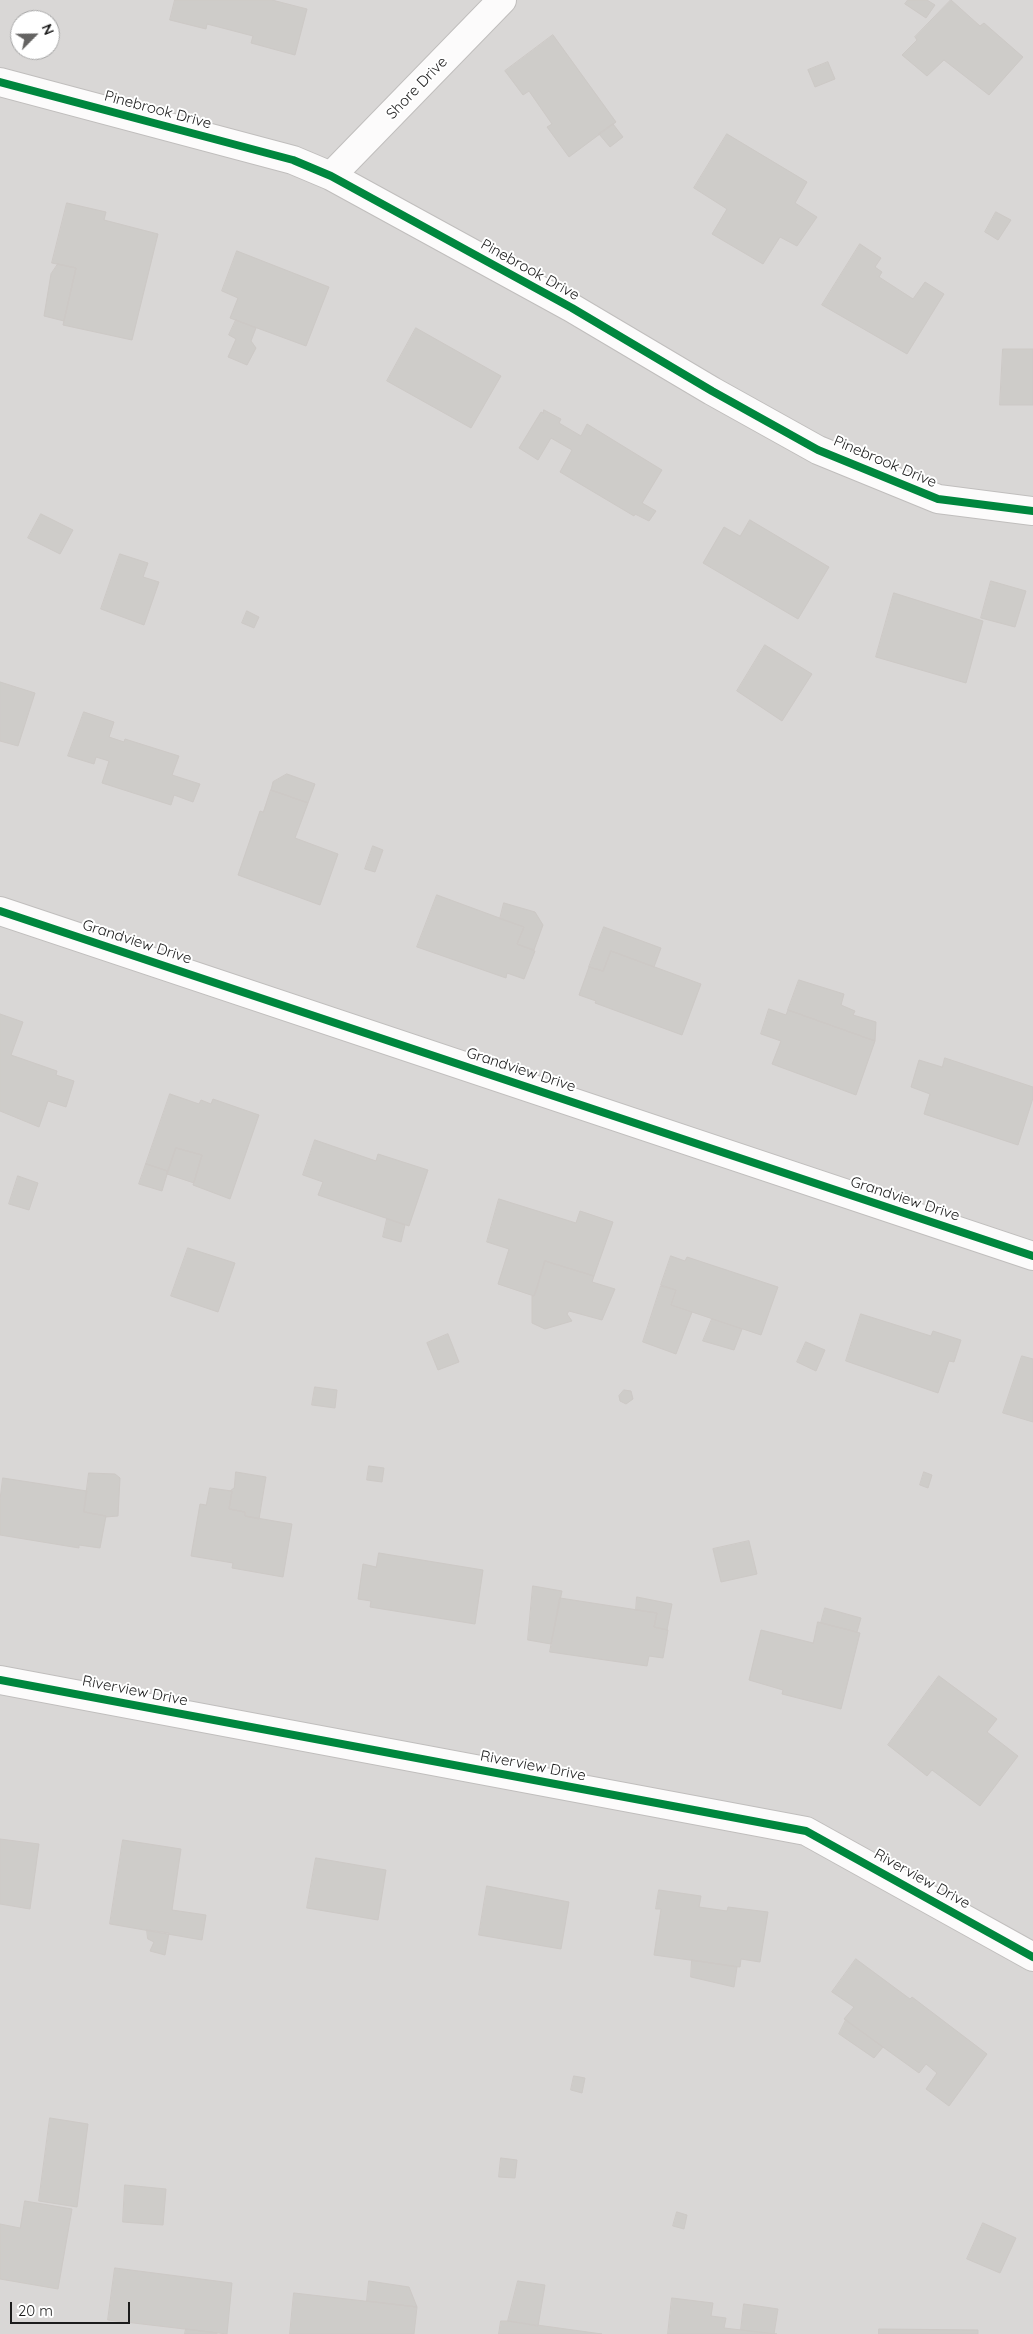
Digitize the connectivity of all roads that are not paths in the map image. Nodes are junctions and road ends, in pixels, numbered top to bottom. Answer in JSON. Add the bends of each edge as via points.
{"nodes":[{"id":1,"x":502,"y":0,"type":"edge"},
{"id":2,"x":0,"y":82,"type":"edge"},
{"id":3,"x":331,"y":176,"type":"junction"},
{"id":4,"x":1033,"y":511,"type":"edge"},
{"id":5,"x":0,"y":911,"type":"edge"},
{"id":6,"x":1033,"y":1256,"type":"edge"},
{"id":7,"x":0,"y":1680,"type":"edge"},
{"id":8,"x":1033,"y":1957,"type":"edge"}],
"edges":[{"from":1,"to":3,"type":"street","name":"Shore Drive"},
{"from":2,"to":3,"type":"street","name":"Pinebrook Drive","via":[[293,160]]},
{"from":3,"to":4,"type":"street","name":"Pinebrook Drive","via":[[572,308],[818,450],[938,499]]},
{"from":5,"to":6,"type":"street","name":"Grandview Drive"},
{"from":7,"to":8,"type":"street","name":"Riverview Drive","via":[[806,1831]]}]}
